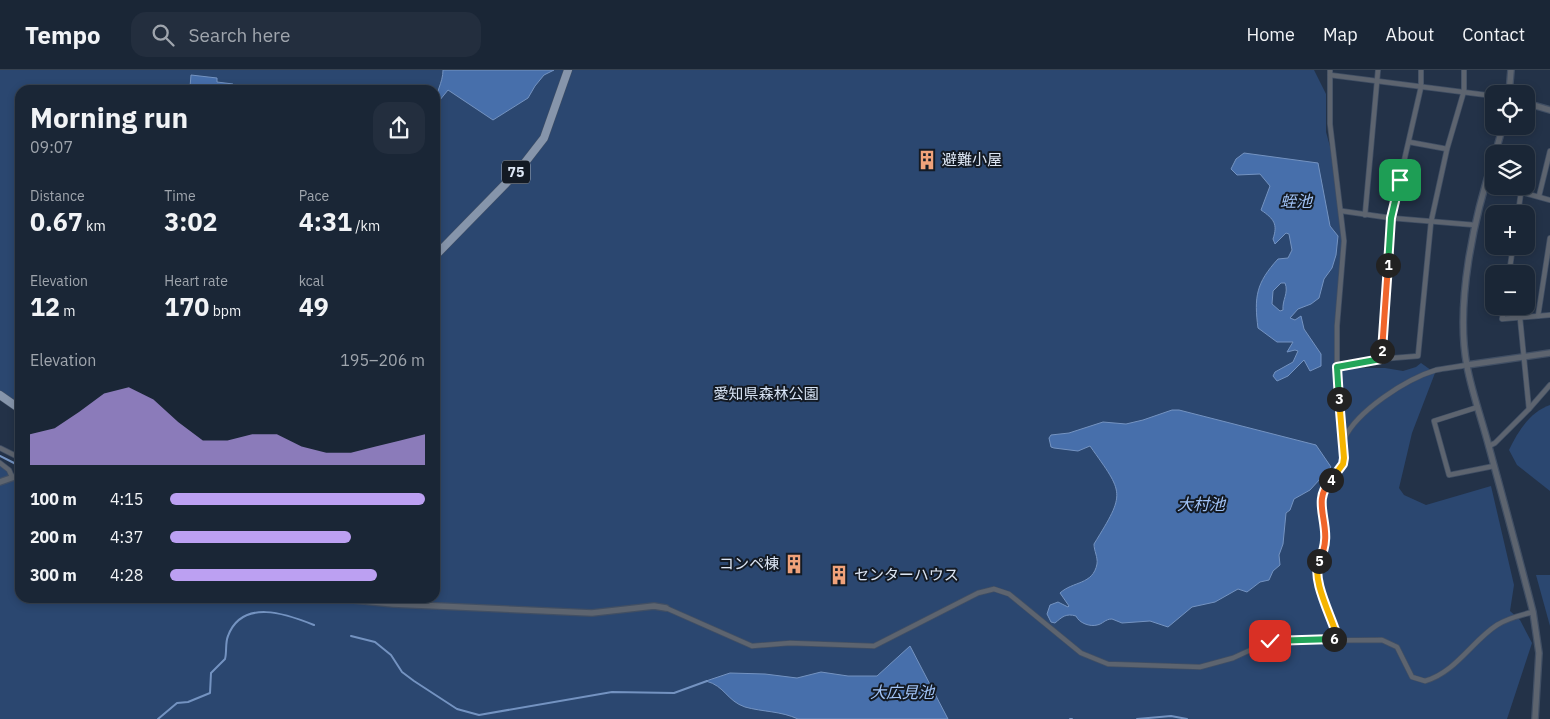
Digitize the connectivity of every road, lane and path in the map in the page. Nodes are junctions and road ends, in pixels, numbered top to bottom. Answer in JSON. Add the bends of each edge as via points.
{"nodes":[{"id":1,"x":568,"y":70,"type":"edge"},
{"id":2,"x":1378,"y":70,"type":"edge"},
{"id":3,"x":1421,"y":70,"type":"edge"},
{"id":4,"x":1464,"y":70,"type":"edge"},
{"id":5,"x":1511,"y":70,"type":"edge"},
{"id":6,"x":1330,"y":73,"type":"edge"},
{"id":7,"x":1377,"y":82,"type":"junction"},
{"id":8,"x":1510,"y":85,"type":"edge"},
{"id":9,"x":1421,"y":87,"type":"junction"},
{"id":10,"x":1464,"y":91,"type":"junction"},
{"id":11,"x":1485,"y":94,"type":"edge"},
{"id":12,"x":1535,"y":106,"type":"edge"},
{"id":13,"x":1550,"y":110,"type":"edge"},
{"id":14,"x":1409,"y":142,"type":"junction"},
{"id":15,"x":1446,"y":149,"type":"junction"},
{"id":16,"x":1550,"y":151,"type":"edge"},
{"id":17,"x":1549,"y":161,"type":"edge"},
{"id":18,"x":1485,"y":180,"type":"edge"},
{"id":19,"x":1535,"y":195,"type":"edge"},
{"id":20,"x":1539,"y":196,"type":"junction"},
{"id":21,"x":1550,"y":200,"type":"edge"},
{"id":22,"x":1342,"y":211,"type":"junction"},
{"id":23,"x":1365,"y":215,"type":"junction"},
{"id":24,"x":1391,"y":218,"type":"junction"},
{"id":25,"x":1430,"y":222,"type":"junction"},
{"id":26,"x":1475,"y":226,"type":"junction"},
{"id":27,"x":1550,"y":238,"type":"edge"},
{"id":28,"x":440,"y":251,"type":"edge"},
{"id":29,"x":1503,"y":315,"type":"edge"},
{"id":30,"x":1550,"y":315,"type":"edge"},
{"id":31,"x":1538,"y":316,"type":"junction"},
{"id":32,"x":1520,"y":318,"type":"junction"},
{"id":33,"x":1550,"y":354,"type":"edge"},
{"id":34,"x":1522,"y":357,"type":"junction"},
{"id":35,"x":1381,"y":359,"type":"junction"},
{"id":36,"x":1467,"y":365,"type":"junction"},
{"id":37,"x":1337,"y":367,"type":"junction"},
{"id":38,"x":1550,"y":385,"type":"edge"},
{"id":39,"x":0,"y":395,"type":"edge"},
{"id":40,"x":15,"y":406,"type":"edge"},
{"id":41,"x":1478,"y":406,"type":"junction"},
{"id":42,"x":1529,"y":409,"type":"junction"},
{"id":43,"x":1343,"y":443,"type":"junction"},
{"id":44,"x":1489,"y":446,"type":"junction"},
{"id":45,"x":0,"y":448,"type":"edge"},
{"id":46,"x":15,"y":456,"type":"edge"},
{"id":47,"x":0,"y":463,"type":"edge"},
{"id":48,"x":1494,"y":466,"type":"junction"},
{"id":49,"x":15,"y":474,"type":"edge"},
{"id":50,"x":15,"y":477,"type":"edge"},
{"id":51,"x":0,"y":482,"type":"edge"},
{"id":52,"x":383,"y":603,"type":"edge"},
{"id":53,"x":666,"y":608,"type":"joint"},
{"id":54,"x":1534,"y":612,"type":"junction"},
{"id":55,"x":1338,"y":639,"type":"junction"},
{"id":56,"x":1535,"y":719,"type":"edge"}],
"edges":[{"from":1,"to":28,"type":"main road","number":"75","via":[[544,138],[520,169]]},
{"from":2,"to":7,"type":"street"},
{"from":3,"to":9,"type":"street"},
{"from":4,"to":10,"type":"street"},
{"from":5,"to":8,"type":"street"},
{"from":6,"to":7,"type":"street"},
{"from":6,"to":22,"type":"street","via":[[1330,124]]},
{"from":7,"to":9,"type":"street"},
{"from":7,"to":23,"type":"street"},
{"from":9,"to":10,"type":"street"},
{"from":9,"to":14,"type":"street"},
{"from":10,"to":11,"type":"street"},
{"from":10,"to":15,"type":"street"},
{"from":12,"to":13,"type":"street"},
{"from":14,"to":15,"type":"street"},
{"from":14,"to":24,"type":"street"},
{"from":15,"to":25,"type":"street"},
{"from":16,"to":17,"type":"street"},
{"from":17,"to":20,"type":"street"},
{"from":18,"to":26,"type":"street"},
{"from":19,"to":20,"type":"street"},
{"from":20,"to":21,"type":"street"},
{"from":22,"to":23,"type":"street"},
{"from":22,"to":37,"type":"street","via":[[1344,241]]},
{"from":23,"to":24,"type":"street"},
{"from":24,"to":25,"type":"street"},
{"from":24,"to":35,"type":"street"},
{"from":25,"to":26,"type":"street"},
{"from":25,"to":35,"type":"street","via":[[1418,356]]},
{"from":26,"to":36,"type":"street","via":[[1464,321]]},
{"from":27,"to":31,"type":"street"},
{"from":29,"to":32,"type":"street","via":[[1502,319]]},
{"from":30,"to":31,"type":"street"},
{"from":31,"to":32,"type":"street"},
{"from":32,"to":34,"type":"street"},
{"from":33,"to":34,"type":"street"},
{"from":34,"to":36,"type":"street"},
{"from":34,"to":42,"type":"street"},
{"from":35,"to":37,"type":"street"},
{"from":36,"to":41,"type":"street"},
{"from":36,"to":43,"type":"street","via":[[1436,370],[1386,396],[1351,426]]},
{"from":37,"to":43,"type":"street"},
{"from":38,"to":42,"type":"street"},
{"from":39,"to":40,"type":"main road"},
{"from":41,"to":44,"type":"street"},
{"from":41,"to":48,"type":"street","via":[[1434,421],[1450,476]]},
{"from":42,"to":44,"type":"street"},
{"from":43,"to":55,"type":"street","via":[[1343,464],[1325,488],[1321,501],[1327,538],[1316,571]]},
{"from":44,"to":48,"type":"street"},
{"from":45,"to":46,"type":"street"},
{"from":47,"to":49,"type":"street"},
{"from":48,"to":54,"type":"street"},
{"from":50,"to":51,"type":"street"},
{"from":52,"to":53,"type":"street","via":[[592,612],[654,606]]},
{"from":53,"to":55,"type":"street","via":[[752,646],[790,643],[874,646],[978,593],[994,589],[1009,594],[1081,653],[1108,664],[1209,666],[1270,641]]},
{"from":54,"to":55,"type":"street","via":[[1496,626],[1450,668],[1425,682],[1412,677],[1393,644],[1382,640]]},
{"from":54,"to":56,"type":"street","via":[[1539,653]]}]}
